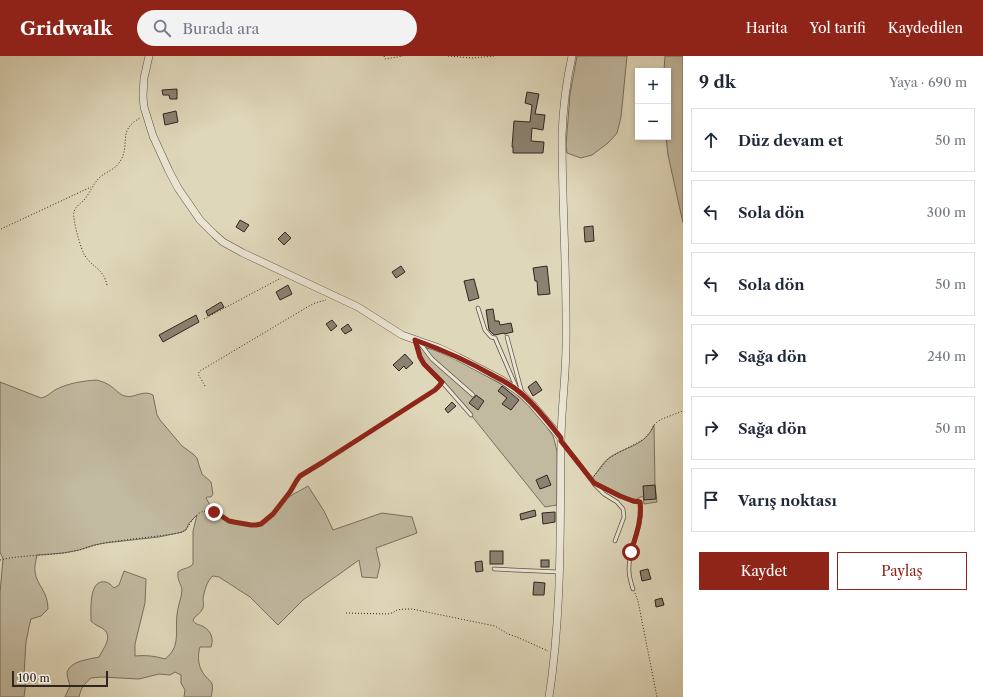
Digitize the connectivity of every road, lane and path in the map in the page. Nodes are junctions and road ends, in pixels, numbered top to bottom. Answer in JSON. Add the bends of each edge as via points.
{"nodes":[{"id":1,"x":149,"y":56,"type":"edge"},
{"id":2,"x":384,"y":56,"type":"edge"},
{"id":3,"x":403,"y":56,"type":"edge"},
{"id":4,"x":448,"y":56,"type":"edge"},
{"id":5,"x":495,"y":56,"type":"edge"},
{"id":6,"x":572,"y":56,"type":"edge"},
{"id":7,"x":147,"y":116,"type":"junction"},
{"id":8,"x":92,"y":187,"type":"junction"},
{"id":9,"x":1,"y":229,"type":"edge"},
{"id":10,"x":287,"y":275,"type":"junction"},
{"id":11,"x":107,"y":285,"type":"dead end"},
{"id":12,"x":328,"y":300,"type":"dead end"},
{"id":13,"x":478,"y":308,"type":"dead end"},
{"id":14,"x":204,"y":319,"type":"dead end"},
{"id":15,"x":507,"y":336,"type":"dead end"},
{"id":16,"x":416,"y":340,"type":"junction"},
{"id":17,"x":442,"y":382,"type":"junction"},
{"id":18,"x":205,"y":386,"type":"dead end"},
{"id":19,"x":520,"y":392,"type":"junction"},
{"id":20,"x":473,"y":395,"type":"dead end"},
{"id":21,"x":683,"y":411,"type":"edge"},
{"id":22,"x":471,"y":416,"type":"dead end"},
{"id":23,"x":561,"y":440,"type":"junction"},
{"id":24,"x":591,"y":480,"type":"junction"},
{"id":25,"x":616,"y":541,"type":"dead end"},
{"id":26,"x":0,"y":560,"type":"edge"},
{"id":27,"x":494,"y":569,"type":"dead end"},
{"id":28,"x":559,"y":572,"type":"junction"},
{"id":29,"x":633,"y":589,"type":"joint"},
{"id":30,"x":346,"y":613,"type":"dead end"},
{"id":31,"x":554,"y":654,"type":"junction"},
{"id":32,"x":549,"y":697,"type":"edge"},
{"id":33,"x":657,"y":697,"type":"edge"}],
"edges":[{"from":1,"to":7,"type":"street","via":[[143,92]]},
{"from":2,"to":3,"type":"path","via":[[385,59]]},
{"from":4,"to":5,"type":"path"},
{"from":6,"to":23,"type":"street","via":[[564,98],[562,135],[566,345]]},
{"from":7,"to":8,"type":"path","via":[[129,127],[123,157]]},
{"from":7,"to":10,"type":"street","via":[[155,141],[173,179],[209,230],[236,250]]},
{"from":8,"to":9,"type":"path"},
{"from":8,"to":11,"type":"path","via":[[77,206],[73,217],[85,257],[103,274]]},
{"from":10,"to":14,"type":"path"},
{"from":10,"to":16,"type":"street","via":[[356,306],[402,335]]},
{"from":12,"to":18,"type":"path","via":[[309,306],[200,372],[198,374]]},
{"from":13,"to":19,"type":"lane","via":[[485,330],[495,338]]},
{"from":15,"to":19,"type":"lane"},
{"from":16,"to":17,"type":"lane","via":[[424,364]]},
{"from":16,"to":19,"type":"street","via":[[472,364]]},
{"from":16,"to":20,"type":"lane","via":[[432,359]]},
{"from":17,"to":22,"type":"lane"},
{"from":17,"to":26,"type":"path","via":[[428,395],[300,476],[273,514],[261,524],[229,521],[209,510],[197,515],[182,532],[105,543],[63,553]]},
{"from":19,"to":23,"type":"street"},
{"from":21,"to":24,"type":"path","via":[[657,422],[644,439],[609,458]]},
{"from":23,"to":24,"type":"lane"},
{"from":23,"to":28,"type":"street"},
{"from":24,"to":25,"type":"lane","via":[[601,492],[623,509],[624,516]]},
{"from":24,"to":29,"type":"lane","via":[[620,496],[640,502],[641,518],[629,563]]},
{"from":27,"to":28,"type":"lane"},
{"from":28,"to":31,"type":"street"},
{"from":29,"to":33,"type":"path"},
{"from":30,"to":31,"type":"path","via":[[387,614],[412,609],[495,626]]},
{"from":31,"to":32,"type":"street"}]}
